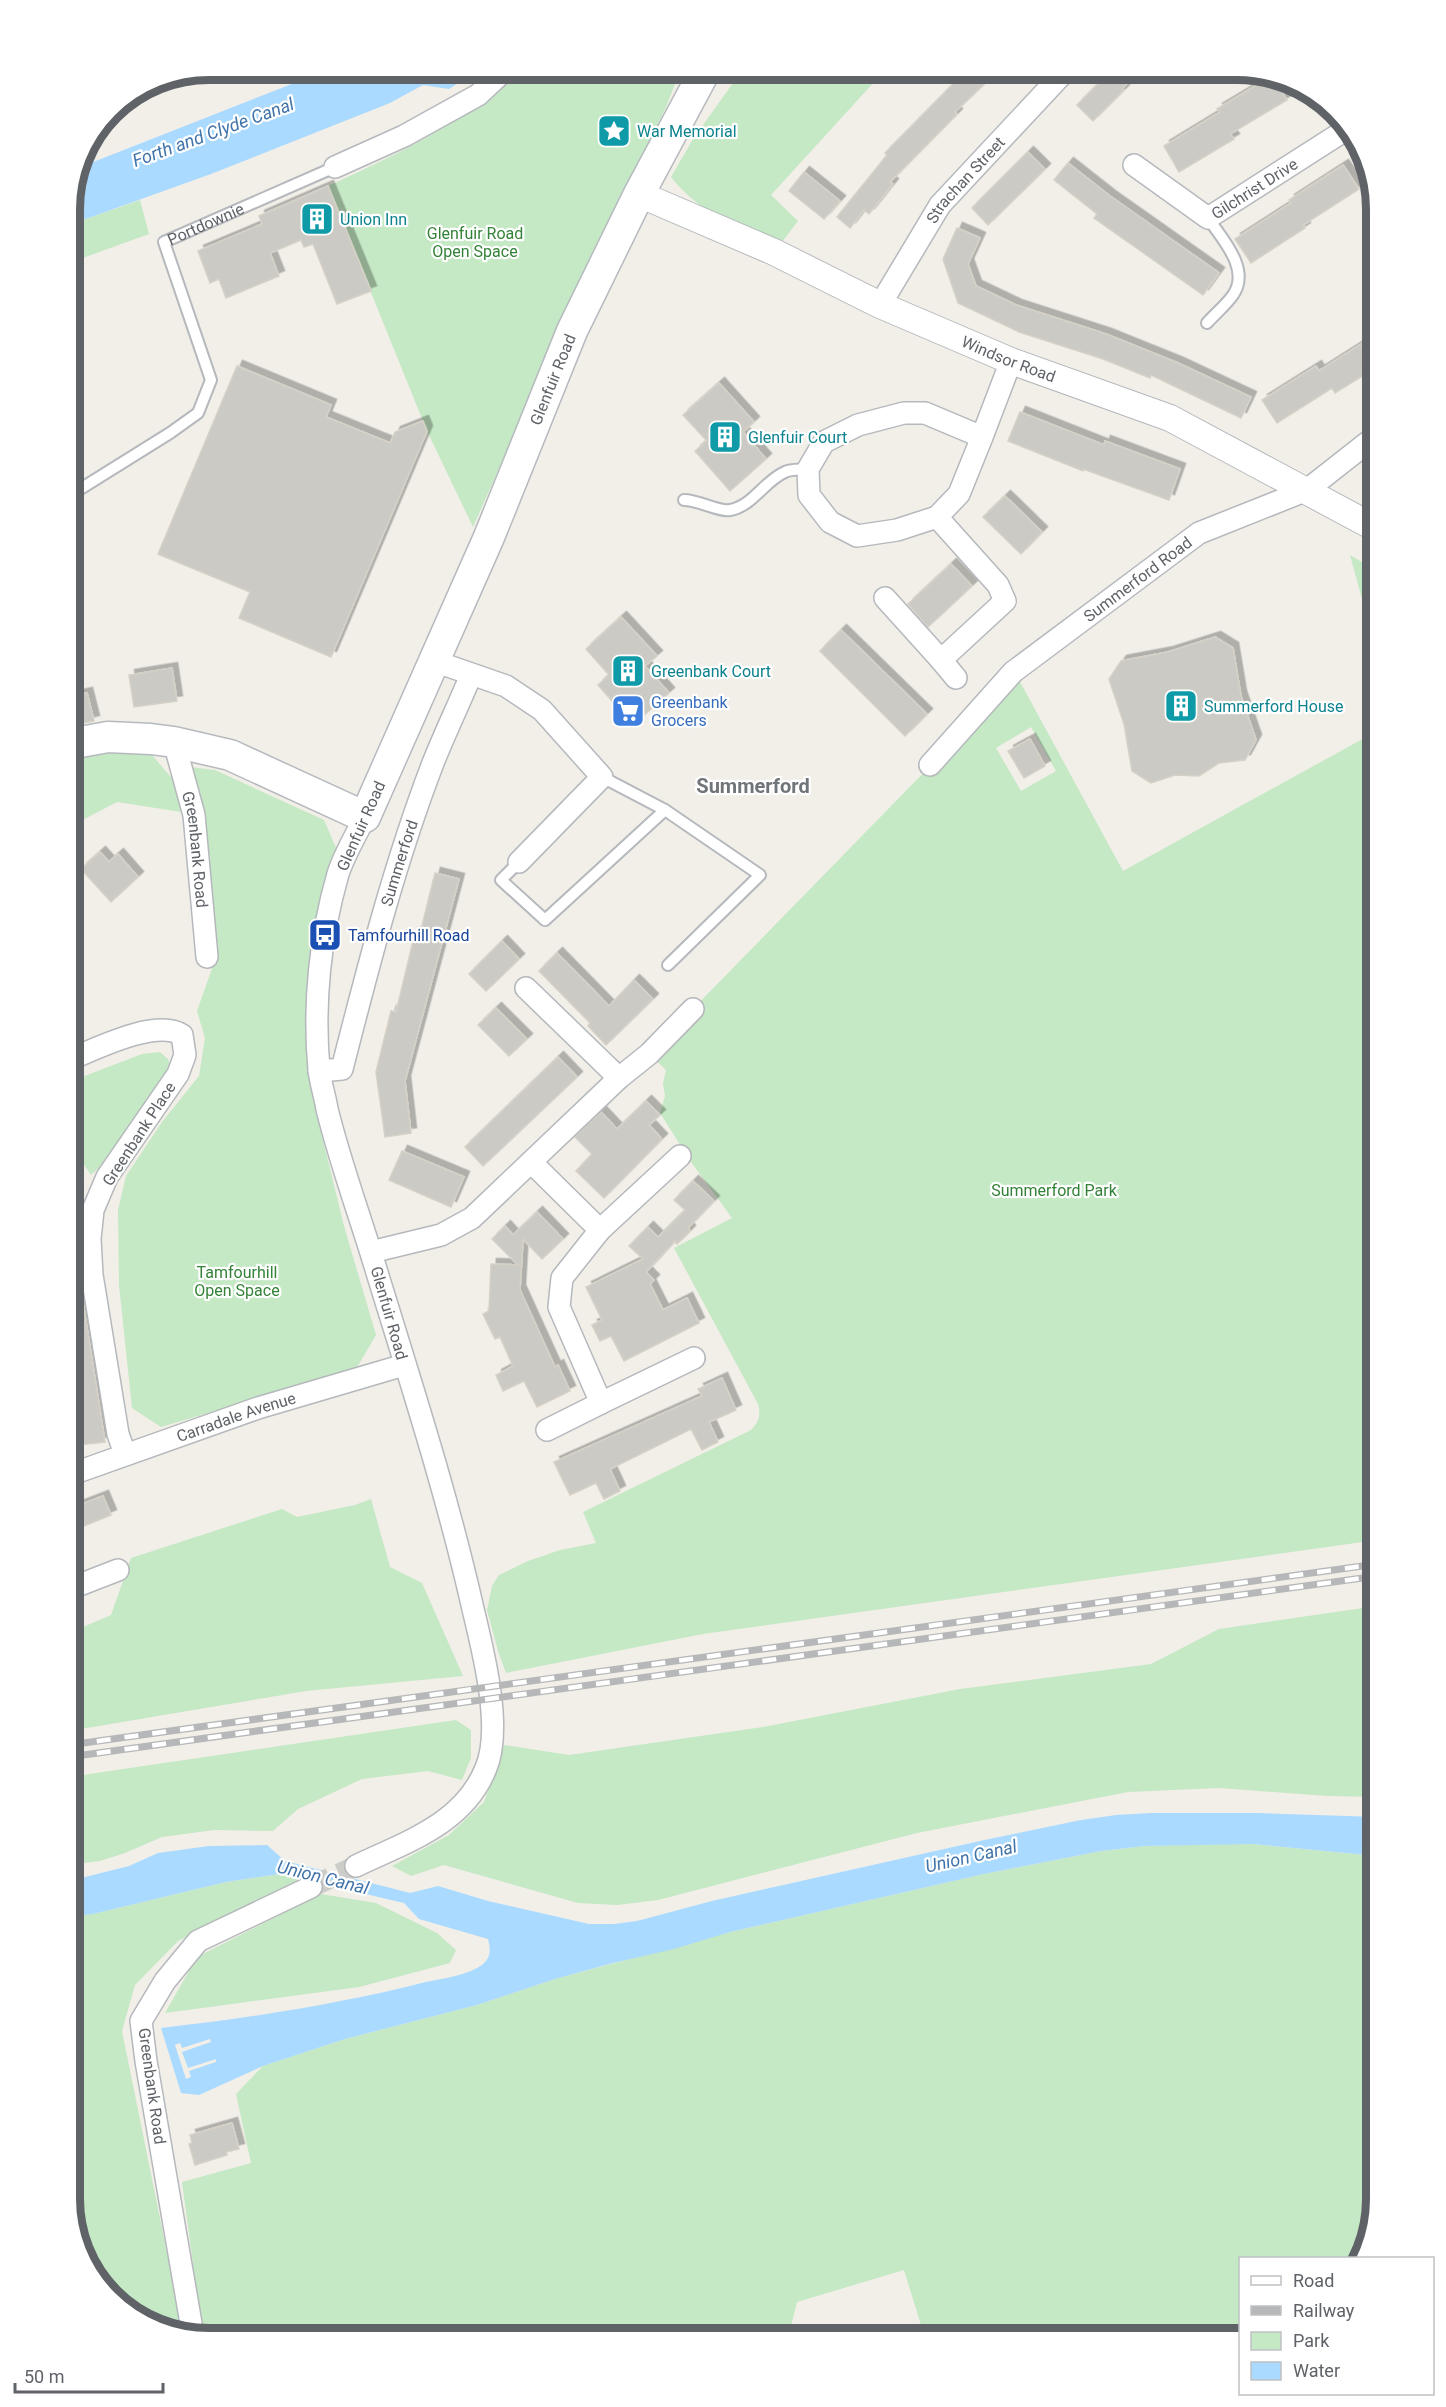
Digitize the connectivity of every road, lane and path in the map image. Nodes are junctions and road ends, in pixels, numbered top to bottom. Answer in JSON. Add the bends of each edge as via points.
{"nodes":[{"id":1,"x":494,"y":80,"type":"edge"},
{"id":2,"x":700,"y":80,"type":"edge"},
{"id":3,"x":1057,"y":80,"type":"edge"},
{"id":4,"x":1342,"y":132,"type":"edge"},
{"id":5,"x":1134,"y":165,"type":"dead end"},
{"id":6,"x":334,"y":167,"type":"joint"},
{"id":7,"x":639,"y":194,"type":"junction"},
{"id":8,"x":1208,"y":218,"type":"junction"},
{"id":9,"x":880,"y":305,"type":"junction"},
{"id":10,"x":1207,"y":323,"type":"dead end"},
{"id":11,"x":1011,"y":361,"type":"junction"},
{"id":12,"x":982,"y":437,"type":"junction"},
{"id":13,"x":1366,"y":444,"type":"edge"},
{"id":14,"x":808,"y":469,"type":"junction"},
{"id":15,"x":80,"y":490,"type":"edge"},
{"id":16,"x":1308,"y":490,"type":"junction"},
{"id":17,"x":684,"y":500,"type":"dead end"},
{"id":18,"x":937,"y":517,"type":"junction"},
{"id":19,"x":1366,"y":523,"type":"edge"},
{"id":20,"x":885,"y":598,"type":"dead end"},
{"id":21,"x":941,"y":660,"type":"junction"},
{"id":22,"x":434,"y":661,"type":"junction"},
{"id":23,"x":471,"y":675,"type":"junction"},
{"id":24,"x":956,"y":678,"type":"dead end"},
{"id":25,"x":80,"y":742,"type":"edge"},
{"id":26,"x":174,"y":742,"type":"junction"},
{"id":27,"x":930,"y":765,"type":"dead end"},
{"id":28,"x":602,"y":777,"type":"junction"},
{"id":29,"x":664,"y":810,"type":"junction"},
{"id":30,"x":365,"y":817,"type":"junction"},
{"id":31,"x":519,"y":862,"type":"joint"},
{"id":32,"x":207,"y":957,"type":"dead end"},
{"id":33,"x":668,"y":965,"type":"dead end"},
{"id":34,"x":526,"y":988,"type":"dead end"},
{"id":35,"x":693,"y":1009,"type":"dead end"},
{"id":36,"x":80,"y":1056,"type":"edge"},
{"id":37,"x":319,"y":1071,"type":"junction"},
{"id":38,"x":620,"y":1078,"type":"junction"},
{"id":39,"x":680,"y":1156,"type":"dead end"},
{"id":40,"x":531,"y":1162,"type":"junction"},
{"id":41,"x":600,"y":1230,"type":"junction"},
{"id":42,"x":371,"y":1252,"type":"junction"},
{"id":43,"x":694,"y":1358,"type":"dead end"},
{"id":44,"x":404,"y":1365,"type":"junction"},
{"id":45,"x":601,"y":1403,"type":"junction"},
{"id":46,"x":547,"y":1430,"type":"dead end"},
{"id":47,"x":125,"y":1454,"type":"junction"},
{"id":48,"x":80,"y":1471,"type":"edge"},
{"id":49,"x":117,"y":1570,"type":"dead end"},
{"id":50,"x":80,"y":1585,"type":"edge"},
{"id":51,"x":356,"y":1866,"type":"tunnel mouth"},
{"id":52,"x":311,"y":1887,"type":"tunnel mouth"},
{"id":53,"x":191,"y":2326,"type":"edge"}],
"edges":[{"from":1,"to":6,"type":"street","name":"Portdownie","via":[[478,95],[404,136]]},
{"from":2,"to":7,"type":"main road","name":"Glenfuir Road"},
{"from":3,"to":9,"type":"street","name":"Strachan Street","via":[[940,206]]},
{"from":4,"to":8,"type":"street","name":"Gilchrist Drive"},
{"from":5,"to":8,"type":"street","name":"Gilchrist Drive"},
{"from":6,"to":15,"type":"lane","name":"Portdownie","via":[[164,242],[211,380],[198,413]]},
{"from":7,"to":9,"type":"street","name":"Windsor Road","via":[[774,252]]},
{"from":7,"to":22,"type":"main road","name":"Glenfuir Road","via":[[572,331]]},
{"from":8,"to":10,"type":"lane","via":[[1234,258],[1239,274],[1234,293]]},
{"from":9,"to":11,"type":"street","name":"Windsor Road"},
{"from":11,"to":12,"type":"street"},
{"from":11,"to":16,"type":"street","name":"Windsor Road","via":[[1170,418]]},
{"from":12,"to":14,"type":"street","via":[[925,413],[904,413],[858,425],[824,442]]},
{"from":12,"to":18,"type":"street","via":[[959,494]]},
{"from":13,"to":16,"type":"street","name":"Summerford Road"},
{"from":14,"to":17,"type":"lane","via":[[786,471],[746,504],[728,511]]},
{"from":14,"to":18,"type":"street","via":[[809,495],[830,522],[857,536],[897,530]]},
{"from":16,"to":19,"type":"street","name":"Windsor Road"},
{"from":16,"to":27,"type":"street","name":"Summerford Road","via":[[1199,533],[1013,672]]},
{"from":18,"to":21,"type":"street","via":[[998,585],[1005,601]]},
{"from":20,"to":21,"type":"street"},
{"from":21,"to":24,"type":"street"},
{"from":22,"to":23,"type":"street"},
{"from":22,"to":30,"type":"main road","name":"Glenfuir Road"},
{"from":23,"to":28,"type":"street","via":[[506,686],[542,710]]},
{"from":23,"to":37,"type":"street","name":"Summerford","via":[[433,764],[401,858],[342,1069]]},
{"from":25,"to":26,"type":"main road","via":[[108,737]]},
{"from":26,"to":30,"type":"main road","via":[[230,755]]},
{"from":26,"to":32,"type":"street","name":"Greenbank Road","via":[[194,815]]},
{"from":28,"to":29,"type":"lane"},
{"from":28,"to":31,"type":"street"},
{"from":29,"to":31,"type":"lane","via":[[545,920],[501,880]]},
{"from":29,"to":33,"type":"lane","via":[[759,875]]},
{"from":30,"to":37,"type":"street","name":"Glenfuir Road","via":[[339,872],[326,927],[318,993]]},
{"from":34,"to":38,"type":"street"},
{"from":35,"to":38,"type":"street"},
{"from":36,"to":47,"type":"street","name":"Greenbank Place","via":[[123,1038],[174,1030],[182,1035],[185,1054],[178,1074],[107,1177],[93,1210],[92,1275],[117,1434]]},
{"from":37,"to":42,"type":"street","name":"Glenfuir Road","via":[[336,1148]]},
{"from":38,"to":40,"type":"street"},
{"from":39,"to":41,"type":"street"},
{"from":40,"to":41,"type":"street"},
{"from":40,"to":42,"type":"street","via":[[472,1218],[441,1235]]},
{"from":41,"to":45,"type":"street","via":[[562,1278],[559,1307]]},
{"from":42,"to":44,"type":"street","name":"Glenfuir Road"},
{"from":43,"to":45,"type":"street"},
{"from":44,"to":47,"type":"street","name":"Carradale Avenue","via":[[258,1408]]},
{"from":44,"to":51,"type":"street","name":"Glenfuir Road","via":[[464,1567],[487,1678],[493,1736],[486,1770],[470,1798],[455,1813],[433,1830]]},
{"from":45,"to":46,"type":"street"},
{"from":47,"to":48,"type":"street","name":"Carradale Avenue"},
{"from":49,"to":50,"type":"street"},
{"from":52,"to":53,"type":"street","name":"Greenbank Road","via":[[198,1941],[165,1981],[141,2021]]}]}
